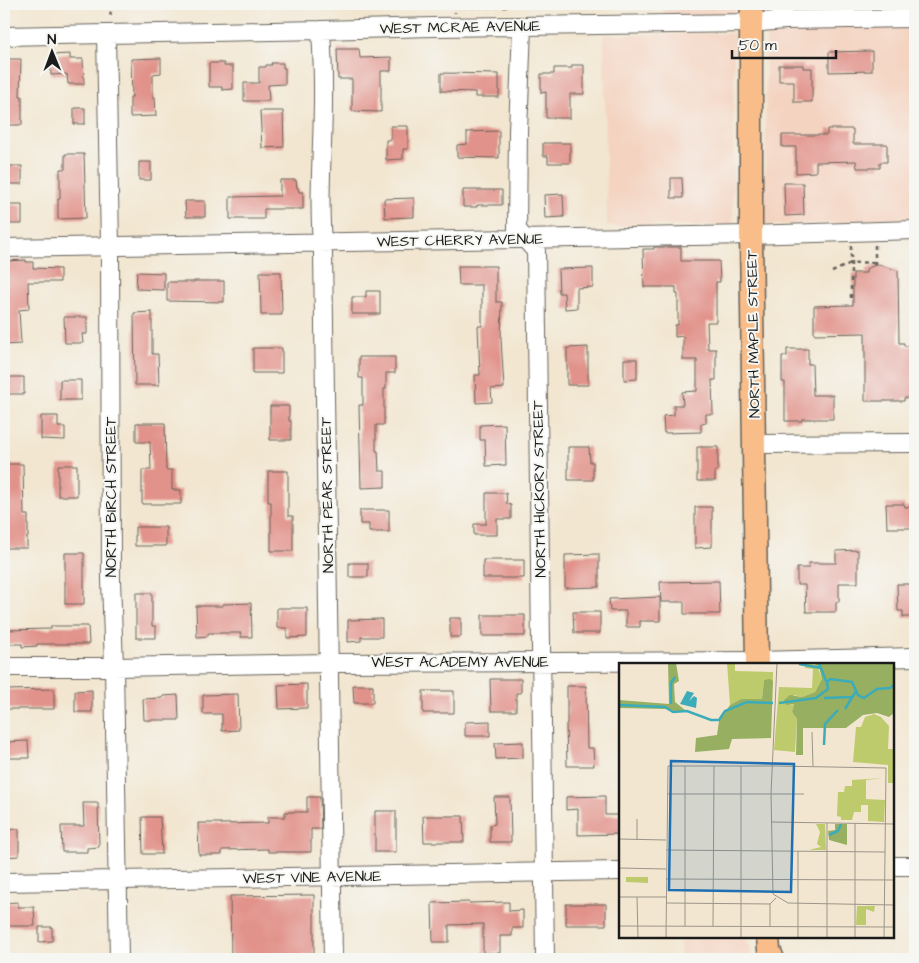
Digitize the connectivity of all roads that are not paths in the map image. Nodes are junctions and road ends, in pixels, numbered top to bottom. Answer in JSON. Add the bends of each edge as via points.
{"nodes":[{"id":1,"x":751,"y":13,"type":"edge"},
{"id":2,"x":915,"y":18,"type":"edge"},
{"id":3,"x":522,"y":26,"type":"junction"},
{"id":4,"x":321,"y":30,"type":"junction"},
{"id":5,"x":106,"y":34,"type":"junction"},
{"id":6,"x":4,"y":36,"type":"edge"},
{"id":7,"x":915,"y":230,"type":"edge"},
{"id":8,"x":751,"y":235,"type":"junction"},
{"id":9,"x":525,"y":239,"type":"junction"},
{"id":10,"x":322,"y":242,"type":"junction"},
{"id":11,"x":110,"y":246,"type":"junction"},
{"id":12,"x":4,"y":248,"type":"edge"},
{"id":13,"x":915,"y":443,"type":"edge"},
{"id":14,"x":754,"y":444,"type":"junction"},
{"id":15,"x":915,"y":657,"type":"edge"},
{"id":16,"x":541,"y":662,"type":"junction"},
{"id":17,"x":329,"y":663,"type":"junction"},
{"id":18,"x":757,"y":663,"type":"edge"},
{"id":19,"x":4,"y":667,"type":"edge"},
{"id":20,"x":114,"y":667,"type":"junction"},
{"id":21,"x":894,"y":866,"type":"edge"},
{"id":22,"x":915,"y":866,"type":"edge"},
{"id":23,"x":619,"y":871,"type":"edge"},
{"id":24,"x":544,"y":872,"type":"junction"},
{"id":25,"x":332,"y":877,"type":"junction"},
{"id":26,"x":118,"y":880,"type":"junction"},
{"id":27,"x":4,"y":882,"type":"edge"},
{"id":28,"x":768,"y":938,"type":"edge"},
{"id":29,"x":119,"y":959,"type":"edge"},
{"id":30,"x":333,"y":959,"type":"edge"},
{"id":31,"x":545,"y":959,"type":"edge"},
{"id":32,"x":773,"y":959,"type":"edge"}],
"edges":[{"from":1,"to":2,"type":"street","name":"WEST MCRAE AVENUE","via":[[785,20]]},
{"from":1,"to":3,"type":"street","name":"WEST MCRAE AVENUE"},
{"from":1,"to":8,"type":"main road","name":"NORTH MAPLE STREET"},
{"from":3,"to":4,"type":"street","name":"WEST MCRAE AVENUE"},
{"from":3,"to":9,"type":"street","name":"NORTH HICKORY STREET","via":[[517,230]]},
{"from":4,"to":5,"type":"street","name":"WEST MCRAE AVENUE"},
{"from":4,"to":10,"type":"street","name":"NORTH PEAR STREET"},
{"from":5,"to":6,"type":"street","name":"WEST MCRAE AVENUE"},
{"from":5,"to":11,"type":"street","name":"NORTH BIRCH STREET"},
{"from":7,"to":8,"type":"street","name":"WEST CHERRY AVENUE"},
{"from":8,"to":9,"type":"street","name":"WEST CHERRY AVENUE"},
{"from":8,"to":14,"type":"main road","name":"NORTH MAPLE STREET"},
{"from":9,"to":10,"type":"street","name":"WEST CHERRY AVENUE"},
{"from":9,"to":16,"type":"street","name":"NORTH HICKORY STREET","via":[[536,251]]},
{"from":10,"to":11,"type":"street","name":"WEST CHERRY AVENUE"},
{"from":10,"to":17,"type":"street","name":"NORTH PEAR STREET"},
{"from":11,"to":12,"type":"street","name":"WEST CHERRY AVENUE"},
{"from":11,"to":20,"type":"street","name":"NORTH BIRCH STREET"},
{"from":13,"to":14,"type":"street"},
{"from":14,"to":18,"type":"main road","name":"NORTH MAPLE STREET"},
{"from":15,"to":18,"type":"street","name":"WEST ACADEMY AVENUE"},
{"from":16,"to":17,"type":"street","name":"WEST ACADEMY AVENUE"},
{"from":16,"to":18,"type":"street","name":"WEST ACADEMY AVENUE"},
{"from":16,"to":24,"type":"street","name":"NORTH HICKORY STREET"},
{"from":17,"to":20,"type":"street","name":"WEST ACADEMY AVENUE"},
{"from":17,"to":25,"type":"street","name":"NORTH PEAR STREET"},
{"from":19,"to":20,"type":"street","name":"WEST ACADEMY AVENUE"},
{"from":20,"to":26,"type":"street","name":"NORTH BIRCH STREET"},
{"from":21,"to":22,"type":"street"},
{"from":23,"to":24,"type":"street","name":"WEST VINE AVENUE"},
{"from":24,"to":25,"type":"street","name":"WEST VINE AVENUE"},
{"from":24,"to":31,"type":"street","name":"NORTH HICKORY STREET"},
{"from":25,"to":26,"type":"street","name":"WEST VINE AVENUE"},
{"from":25,"to":30,"type":"street","name":"NORTH PEAR STREET"},
{"from":26,"to":27,"type":"street","name":"WEST VINE AVENUE"},
{"from":26,"to":29,"type":"street","name":"NORTH BIRCH STREET"},
{"from":28,"to":32,"type":"main road"}]}
